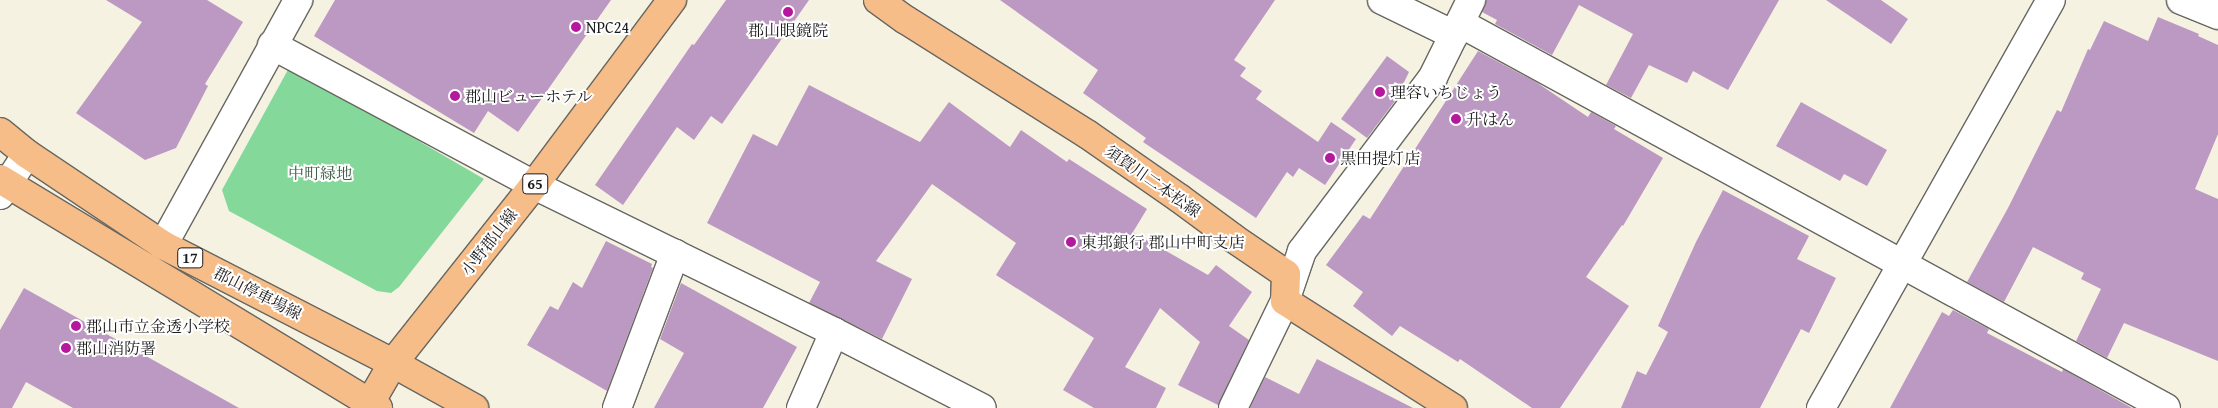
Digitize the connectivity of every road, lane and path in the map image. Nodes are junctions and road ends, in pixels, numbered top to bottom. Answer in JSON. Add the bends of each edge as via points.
{"nodes":[{"id":1,"x":298,"y":0,"type":"edge"},
{"id":2,"x":672,"y":0,"type":"edge"},
{"id":3,"x":878,"y":0,"type":"edge"},
{"id":4,"x":1382,"y":0,"type":"edge"},
{"id":5,"x":2051,"y":0,"type":"edge"},
{"id":6,"x":2180,"y":0,"type":"edge"},
{"id":7,"x":2218,"y":15,"type":"edge"},
{"id":8,"x":1462,"y":19,"type":"edge"},
{"id":9,"x":272,"y":45,"type":"junction"},
{"id":10,"x":0,"y":132,"type":"edge"},
{"id":11,"x":27,"y":154,"type":"junction"},
{"id":12,"x":534,"y":185,"type":"junction"},
{"id":13,"x":2,"y":186,"type":"edge"},
{"id":14,"x":163,"y":244,"type":"junction"},
{"id":15,"x":676,"y":254,"type":"junction"},
{"id":16,"x":1902,"y":264,"type":"junction"},
{"id":17,"x":1285,"y":301,"type":"junction"},
{"id":18,"x":834,"y":332,"type":"junction"},
{"id":19,"x":393,"y":363,"type":"junction"},
{"id":20,"x":372,"y":406,"type":"edge"},
{"id":21,"x":474,"y":408,"type":"edge"},
{"id":22,"x":617,"y":408,"type":"edge"},
{"id":23,"x":801,"y":408,"type":"edge"},
{"id":24,"x":982,"y":408,"type":"edge"},
{"id":25,"x":1233,"y":408,"type":"edge"},
{"id":26,"x":1453,"y":408,"type":"edge"},
{"id":27,"x":1821,"y":408,"type":"edge"},
{"id":28,"x":2166,"y":408,"type":"edge"}],
"edges":[{"from":1,"to":9,"type":"street"},
{"from":2,"to":12,"type":"main road","name":"小野郡山線","number":"65"},
{"from":3,"to":17,"type":"main road","name":"須賀川二本松線","via":[[1087,134],[1286,274]]},
{"from":4,"to":8,"type":"street"},
{"from":5,"to":16,"type":"street"},
{"from":6,"to":7,"type":"street"},
{"from":8,"to":16,"type":"street"},
{"from":8,"to":17,"type":"street","via":[[1433,77],[1302,251]]},
{"from":9,"to":12,"type":"street"},
{"from":9,"to":14,"type":"street"},
{"from":10,"to":11,"type":"main road","name":"郡山停車場線","number":"17"},
{"from":11,"to":13,"type":"street"},
{"from":11,"to":14,"type":"main road","name":"郡山停車場線","number":"17"},
{"from":12,"to":15,"type":"street"},
{"from":12,"to":19,"type":"main road","name":"小野郡山線","number":"65"},
{"from":13,"to":20,"type":"main road","name":"郡山停車場線","number":"17"},
{"from":14,"to":19,"type":"main road","name":"郡山停車場線","number":"17"},
{"from":15,"to":18,"type":"street"},
{"from":15,"to":22,"type":"street"},
{"from":16,"to":27,"type":"street"},
{"from":16,"to":28,"type":"street"},
{"from":17,"to":25,"type":"street"},
{"from":17,"to":26,"type":"main road"},
{"from":18,"to":23,"type":"street"},
{"from":18,"to":24,"type":"street"},
{"from":19,"to":20,"type":"main road","name":"小野郡山線"},
{"from":19,"to":21,"type":"main road","name":"郡山停車場線","number":"17"}]}
